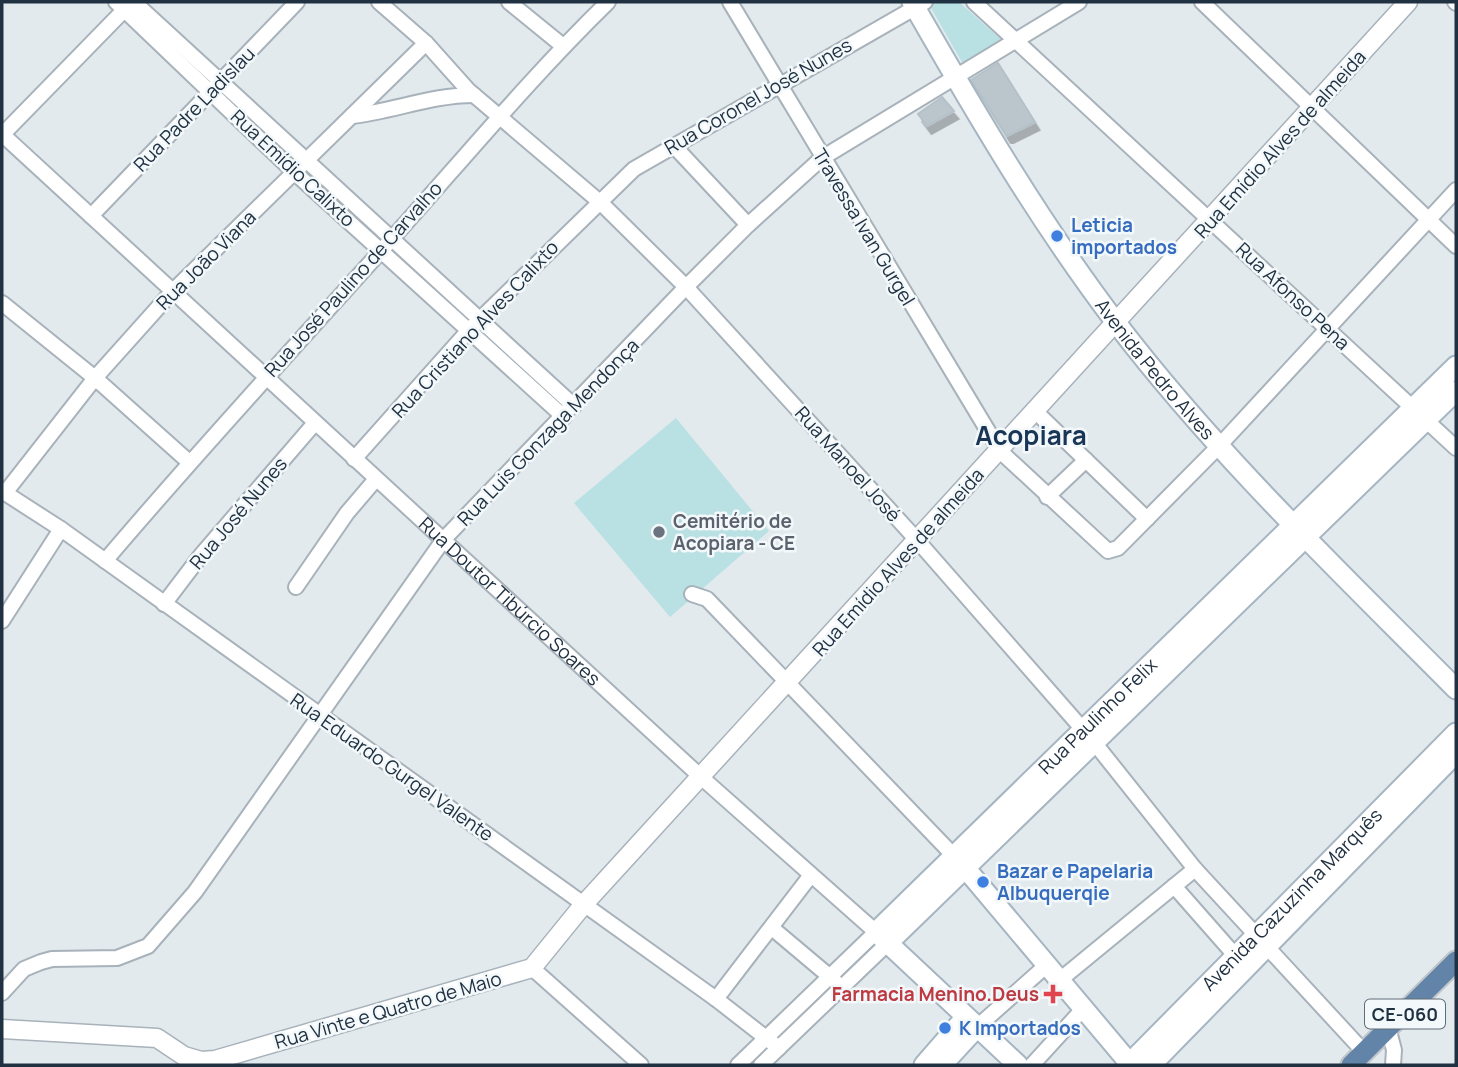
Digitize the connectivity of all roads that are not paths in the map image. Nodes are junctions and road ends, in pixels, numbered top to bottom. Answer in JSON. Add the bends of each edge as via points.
{"nodes":[{"id":1,"x":297,"y":2,"type":"edge"},
{"id":2,"x":379,"y":2,"type":"edge"},
{"id":3,"x":509,"y":2,"type":"edge"},
{"id":4,"x":608,"y":2,"type":"edge"},
{"id":5,"x":730,"y":2,"type":"edge"},
{"id":6,"x":974,"y":2,"type":"edge"},
{"id":7,"x":1079,"y":2,"type":"edge"},
{"id":8,"x":1202,"y":2,"type":"edge"},
{"id":9,"x":1408,"y":2,"type":"edge"},
{"id":10,"x":127,"y":4,"type":"edge"},
{"id":11,"x":918,"y":4,"type":"edge"},
{"id":12,"x":1018,"y":40,"type":"junction"},
{"id":13,"x":426,"y":43,"type":"junction"},
{"id":14,"x":563,"y":46,"type":"junction"},
{"id":15,"x":954,"y":75,"type":"junction"},
{"id":16,"x":780,"y":84,"type":"junction"},
{"id":17,"x":216,"y":88,"type":"junction"},
{"id":18,"x":474,"y":95,"type":"junction"},
{"id":19,"x":1310,"y":109,"type":"junction"},
{"id":20,"x":499,"y":115,"type":"junction"},
{"id":21,"x":352,"y":116,"type":"junction"},
{"id":22,"x":2,"y":135,"type":"edge"},
{"id":23,"x":675,"y":147,"type":"junction"},
{"id":24,"x":822,"y":159,"type":"junction"},
{"id":25,"x":300,"y":167,"type":"junction"},
{"id":26,"x":1456,"y":190,"type":"edge"},
{"id":27,"x":601,"y":203,"type":"junction"},
{"id":28,"x":91,"y":216,"type":"junction"},
{"id":29,"x":1212,"y":219,"type":"junction"},
{"id":30,"x":1430,"y":219,"type":"junction"},
{"id":31,"x":748,"y":225,"type":"junction"},
{"id":32,"x":386,"y":245,"type":"junction"},
{"id":33,"x":1456,"y":246,"type":"edge"},
{"id":34,"x":686,"y":287,"type":"junction"},
{"id":35,"x":172,"y":292,"type":"junction"},
{"id":36,"x":2,"y":303,"type":"edge"},
{"id":37,"x":1116,"y":323,"type":"junction"},
{"id":38,"x":475,"y":325,"type":"junction"},
{"id":39,"x":1326,"y":328,"type":"junction"},
{"id":40,"x":1456,"y":366,"type":"edge"},
{"id":41,"x":264,"y":377,"type":"junction"},
{"id":42,"x":95,"y":378,"type":"junction"},
{"id":43,"x":1456,"y":391,"type":"edge"},
{"id":44,"x":569,"y":411,"type":"junction"},
{"id":45,"x":1036,"y":412,"type":"junction"},
{"id":46,"x":1420,"y":414,"type":"junction"},
{"id":47,"x":314,"y":424,"type":"junction"},
{"id":48,"x":1219,"y":446,"type":"junction"},
{"id":49,"x":1456,"y":448,"type":"edge"},
{"id":50,"x":1000,"y":451,"type":"junction"},
{"id":51,"x":354,"y":459,"type":"junction"},
{"id":52,"x":1086,"y":460,"type":"junction"},
{"id":53,"x":189,"y":462,"type":"junction"},
{"id":54,"x":376,"y":480,"type":"junction"},
{"id":55,"x":3,"y":492,"type":"edge"},
{"id":56,"x":1048,"y":497,"type":"junction"},
{"id":57,"x":1147,"y":519,"type":"junction"},
{"id":58,"x":61,"y":529,"type":"junction"},
{"id":59,"x":1299,"y":531,"type":"junction"},
{"id":60,"x":444,"y":539,"type":"junction"},
{"id":61,"x":916,"y":539,"type":"junction"},
{"id":62,"x":105,"y":561,"type":"junction"},
{"id":63,"x":296,"y":587,"type":"dead end"},
{"id":64,"x":692,"y":594,"type":"dead end"},
{"id":65,"x":164,"y":604,"type":"junction"},
{"id":66,"x":2,"y":621,"type":"edge"},
{"id":67,"x":788,"y":683,"type":"junction"},
{"id":68,"x":1456,"y":689,"type":"edge"},
{"id":69,"x":320,"y":715,"type":"junction"},
{"id":70,"x":1456,"y":733,"type":"edge"},
{"id":71,"x":1088,"y":736,"type":"junction"},
{"id":72,"x":1456,"y":753,"type":"edge"},
{"id":73,"x":701,"y":777,"type":"junction"},
{"id":74,"x":959,"y":861,"type":"junction"},
{"id":75,"x":1195,"y":869,"type":"junction"},
{"id":76,"x":811,"y":875,"type":"junction"},
{"id":77,"x":1174,"y":886,"type":"junction"},
{"id":78,"x":584,"y":904,"type":"junction"},
{"id":79,"x":772,"y":928,"type":"junction"},
{"id":80,"x":882,"y":938,"type":"junction"},
{"id":81,"x":1261,"y":940,"type":"junction"},
{"id":82,"x":1456,"y":961,"type":"edge"},
{"id":83,"x":1241,"y":962,"type":"junction"},
{"id":84,"x":532,"y":968,"type":"junction"},
{"id":85,"x":1055,"y":972,"type":"junction"},
{"id":86,"x":830,"y":975,"type":"junction"},
{"id":87,"x":841,"y":987,"type":"junction"},
{"id":88,"x":2,"y":993,"type":"edge"},
{"id":89,"x":716,"y":999,"type":"junction"},
{"id":90,"x":1084,"y":1008,"type":"junction"},
{"id":91,"x":971,"y":1023,"type":"junction"},
{"id":92,"x":2,"y":1029,"type":"edge"},
{"id":93,"x":1389,"y":1031,"type":"junction"},
{"id":94,"x":767,"y":1037,"type":"junction"},
{"id":95,"x":779,"y":1048,"type":"junction"},
{"id":96,"x":949,"y":1057,"type":"edge"},
{"id":97,"x":1358,"y":1059,"type":"edge"},
{"id":98,"x":216,"y":1063,"type":"edge"},
{"id":99,"x":1129,"y":1064,"type":"edge"},
{"id":100,"x":641,"y":1065,"type":"edge"},
{"id":101,"x":738,"y":1065,"type":"edge"},
{"id":102,"x":761,"y":1065,"type":"edge"},
{"id":103,"x":924,"y":1065,"type":"edge"},
{"id":104,"x":1018,"y":1065,"type":"edge"},
{"id":105,"x":1032,"y":1065,"type":"edge"},
{"id":106,"x":1151,"y":1065,"type":"edge"},
{"id":107,"x":1393,"y":1065,"type":"edge"}],
"edges":[{"from":1,"to":17,"type":"street","name":"Rua Padre Ladislau"},
{"from":2,"to":13,"type":"street","name":"Rua Manoel José"},
{"from":3,"to":14,"type":"street"},
{"from":4,"to":14,"type":"street","name":"Rua José Paulino de Carvalho"},
{"from":5,"to":16,"type":"street","name":"Travessa Ivan Gurgel"},
{"from":6,"to":12,"type":"street","name":"Rua Afonso Pena"},
{"from":7,"to":12,"type":"street","name":"Rua Luis Gonzaga Mendonça"},
{"from":8,"to":19,"type":"street"},
{"from":9,"to":19,"type":"street","name":"Rua Emídio Alves de almeida"},
{"from":10,"to":17,"type":"street","name":"Rua Emídio Calixto"},
{"from":10,"to":22,"type":"street"},
{"from":11,"to":15,"type":"main road","name":"Avenida Pedro Alves"},
{"from":11,"to":16,"type":"street","name":"Rua Coronel José Nunes"},
{"from":12,"to":15,"type":"street","name":"Rua Luis Gonzaga Mendonça"},
{"from":12,"to":29,"type":"street","name":"Rua Afonso Pena"},
{"from":13,"to":18,"type":"street","name":"Rua Manoel José"},
{"from":13,"to":21,"type":"street","name":"Rua João Viana"},
{"from":14,"to":20,"type":"street","name":"Rua José Paulino de Carvalho"},
{"from":15,"to":24,"type":"street","name":"Rua Luis Gonzaga Mendonça"},
{"from":15,"to":37,"type":"main road","name":"Avenida Pedro Alves"},
{"from":16,"to":23,"type":"street","name":"Rua Coronel José Nunes"},
{"from":16,"to":24,"type":"street","name":"Travessa Ivan Gurgel"},
{"from":17,"to":25,"type":"street","name":"Rua Emídio Calixto"},
{"from":17,"to":28,"type":"street","name":"Rua Padre Ladislau"},
{"from":18,"to":20,"type":"street","name":"Rua Manoel José"},
{"from":18,"to":21,"type":"street","via":[[435,96],[405,107]]},
{"from":19,"to":29,"type":"street","name":"Rua Emídio Alves de almeida"},
{"from":19,"to":30,"type":"street"},
{"from":20,"to":27,"type":"street","name":"Rua Manoel José"},
{"from":20,"to":32,"type":"street","name":"Rua José Paulino de Carvalho"},
{"from":21,"to":25,"type":"street","name":"Rua João Viana"},
{"from":22,"to":28,"type":"street","name":"Rua Doutor Tibúrcio Soares"},
{"from":23,"to":27,"type":"street","name":"Rua Coronel José Nunes","via":[[634,169]]},
{"from":23,"to":31,"type":"street"},
{"from":24,"to":31,"type":"street","name":"Rua Luis Gonzaga Mendonça"},
{"from":24,"to":50,"type":"street","name":"Travessa Ivan Gurgel"},
{"from":25,"to":32,"type":"street","name":"Rua Emídio Calixto"},
{"from":25,"to":35,"type":"street","name":"Rua João Viana"},
{"from":26,"to":30,"type":"street"},
{"from":27,"to":34,"type":"street","name":"Rua Manoel José"},
{"from":27,"to":38,"type":"street","name":"Rua Cristiano Alves Calixto"},
{"from":28,"to":35,"type":"street","name":"Rua Doutor Tibúrcio Soares"},
{"from":29,"to":37,"type":"street","name":"Rua Emídio Alves de almeida"},
{"from":29,"to":39,"type":"street","name":"Rua Afonso Pena"},
{"from":30,"to":33,"type":"street"},
{"from":30,"to":39,"type":"street"},
{"from":31,"to":34,"type":"street","name":"Rua Luis Gonzaga Mendonça"},
{"from":32,"to":38,"type":"street","name":"Rua Emídio Calixto"},
{"from":32,"to":41,"type":"street","name":"Rua José Paulino de Carvalho"},
{"from":34,"to":44,"type":"street","name":"Rua Luis Gonzaga Mendonça"},
{"from":34,"to":61,"type":"street","name":"Rua Manoel José"},
{"from":35,"to":41,"type":"street","name":"Rua Doutor Tibúrcio Soares"},
{"from":35,"to":42,"type":"street","name":"Rua João Viana"},
{"from":36,"to":42,"type":"street"},
{"from":37,"to":45,"type":"street","name":"Rua Emídio Alves de almeida"},
{"from":37,"to":48,"type":"main road","name":"Avenida Pedro Alves"},
{"from":38,"to":44,"type":"street","name":"Rua Emídio Calixto"},
{"from":38,"to":51,"type":"street","name":"Rua Cristiano Alves Calixto"},
{"from":39,"to":46,"type":"street","name":"Rua Afonso Pena"},
{"from":39,"to":48,"type":"street"},
{"from":40,"to":46,"type":"main road","name":"Rua Paulinho Felix"},
{"from":41,"to":47,"type":"street","name":"Rua Doutor Tibúrcio Soares"},
{"from":41,"to":53,"type":"street","name":"Rua José Paulino de Carvalho"},
{"from":42,"to":53,"type":"street"},
{"from":42,"to":55,"type":"street","name":"Rua João Viana"},
{"from":43,"to":46,"type":"main road","name":"Rua Paulinho Felix"},
{"from":44,"to":60,"type":"street","name":"Rua Luis Gonzaga Mendonça"},
{"from":45,"to":50,"type":"street","name":"Rua Emídio Alves de almeida"},
{"from":45,"to":52,"type":"street"},
{"from":46,"to":49,"type":"street","name":"Rua Afonso Pena"},
{"from":46,"to":59,"type":"main road","name":"Rua Paulinho Felix"},
{"from":47,"to":51,"type":"street","name":"Rua Doutor Tibúrcio Soares"},
{"from":47,"to":65,"type":"street","name":"Rua José Nunes"},
{"from":48,"to":57,"type":"street"},
{"from":48,"to":59,"type":"main road","name":"Avenida Pedro Alves"},
{"from":50,"to":56,"type":"street","name":"Travessa Ivan Gurgel"},
{"from":50,"to":61,"type":"street","name":"Rua Emídio Alves de almeida"},
{"from":51,"to":54,"type":"street","name":"Rua Doutor Tibúrcio Soares"},
{"from":52,"to":56,"type":"street"},
{"from":52,"to":57,"type":"street"},
{"from":53,"to":62,"type":"street","name":"Rua José Paulino de Carvalho"},
{"from":54,"to":60,"type":"street","name":"Rua Doutor Tibúrcio Soares"},
{"from":54,"to":63,"type":"street"},
{"from":55,"to":58,"type":"street","name":"Rua Eduardo Gurgel Valente"},
{"from":56,"to":57,"type":"street","name":"Travessa Ivan Gurgel","via":[[1108,551],[1118,548]]},
{"from":58,"to":62,"type":"street","name":"Rua Eduardo Gurgel Valente"},
{"from":58,"to":66,"type":"street"},
{"from":59,"to":68,"type":"main road","name":"Avenida Pedro Alves"},
{"from":59,"to":71,"type":"main road","name":"Rua Paulinho Felix"},
{"from":60,"to":69,"type":"street","name":"Rua Luis Gonzaga Mendonça"},
{"from":60,"to":73,"type":"street","name":"Rua Doutor Tibúrcio Soares"},
{"from":61,"to":67,"type":"street","name":"Rua Emídio Alves de almeida"},
{"from":61,"to":71,"type":"street","name":"Rua Manoel José"},
{"from":62,"to":65,"type":"street","name":"Rua Eduardo Gurgel Valente"},
{"from":64,"to":67,"type":"street","via":[[707,599]]},
{"from":65,"to":69,"type":"street","name":"Rua Eduardo Gurgel Valente"},
{"from":67,"to":73,"type":"street","name":"Rua Emídio Alves de almeida"},
{"from":67,"to":74,"type":"street"},
{"from":69,"to":78,"type":"street","name":"Rua Eduardo Gurgel Valente"},
{"from":69,"to":88,"type":"street","name":"Rua Luis Gonzaga Mendonça","via":[[195,891],[148,946],[117,958],[41,962],[24,969]]},
{"from":70,"to":81,"type":"main road","name":"Avenida Cazuzinha Marquês"},
{"from":71,"to":74,"type":"main road","name":"Rua Paulinho Felix"},
{"from":71,"to":75,"type":"street","name":"Rua Manoel José"},
{"from":72,"to":81,"type":"main road","name":"Avenida Cazuzinha Marquês"},
{"from":73,"to":76,"type":"street","name":"Rua Doutor Tibúrcio Soares"},
{"from":73,"to":78,"type":"street","name":"Rua Emídio Alves de almeida"},
{"from":74,"to":80,"type":"main road","name":"Rua Paulinho Felix"},
{"from":74,"to":85,"type":"main road"},
{"from":75,"to":77,"type":"street"},
{"from":75,"to":81,"type":"street","name":"Rua Manoel José"},
{"from":76,"to":79,"type":"street"},
{"from":76,"to":80,"type":"street","name":"Rua Doutor Tibúrcio Soares"},
{"from":77,"to":83,"type":"street"},
{"from":77,"to":85,"type":"street"},
{"from":78,"to":84,"type":"street"},
{"from":78,"to":89,"type":"street","name":"Rua Eduardo Gurgel Valente"},
{"from":79,"to":86,"type":"street"},
{"from":79,"to":89,"type":"street"},
{"from":80,"to":86,"type":"street","name":"Rua Paulinho Felix"},
{"from":80,"to":87,"type":"street","name":"Rua Paulinho Felix"},
{"from":80,"to":91,"type":"main road","name":"Rua Doutor Tibúrcio Soares"},
{"from":81,"to":83,"type":"main road","name":"Avenida Cazuzinha Marquês"},
{"from":81,"to":97,"type":"street","name":"Rua Manoel José"},
{"from":82,"to":93,"type":"main road","number":"CE-060"},
{"from":83,"to":99,"type":"main road","name":"Avenida Cazuzinha Marquês"},
{"from":83,"to":106,"type":"main road","name":"Avenida Cazuzinha Marquês"},
{"from":84,"to":98,"type":"street","name":"Rua Vinte e Quatro de Maio"},
{"from":84,"to":100,"type":"street"},
{"from":85,"to":90,"type":"main road"},
{"from":85,"to":91,"type":"street"},
{"from":86,"to":87,"type":"street"},
{"from":86,"to":94,"type":"street","name":"Rua Paulinho Felix"},
{"from":87,"to":95,"type":"street","name":"Rua Paulinho Felix"},
{"from":89,"to":94,"type":"street","name":"Rua Eduardo Gurgel Valente"},
{"from":90,"to":99,"type":"main road"},
{"from":90,"to":105,"type":"street"},
{"from":91,"to":96,"type":"main road"},
{"from":91,"to":104,"type":"main road","name":"Rua Doutor Tibúrcio Soares"},
{"from":92,"to":98,"type":"street","name":"Rua Vinte e Quatro de Maio","via":[[157,1038],[184,1056]]},
{"from":93,"to":97,"type":"main road","number":"CE-060"},
{"from":93,"to":107,"type":"street"},
{"from":94,"to":95,"type":"street","name":"Rua Eduardo Gurgel Valente"},
{"from":94,"to":101,"type":"street","name":"Rua Paulinho Felix"},
{"from":95,"to":102,"type":"street","name":"Rua Paulinho Felix"},
{"from":96,"to":103,"type":"main road"}]}
